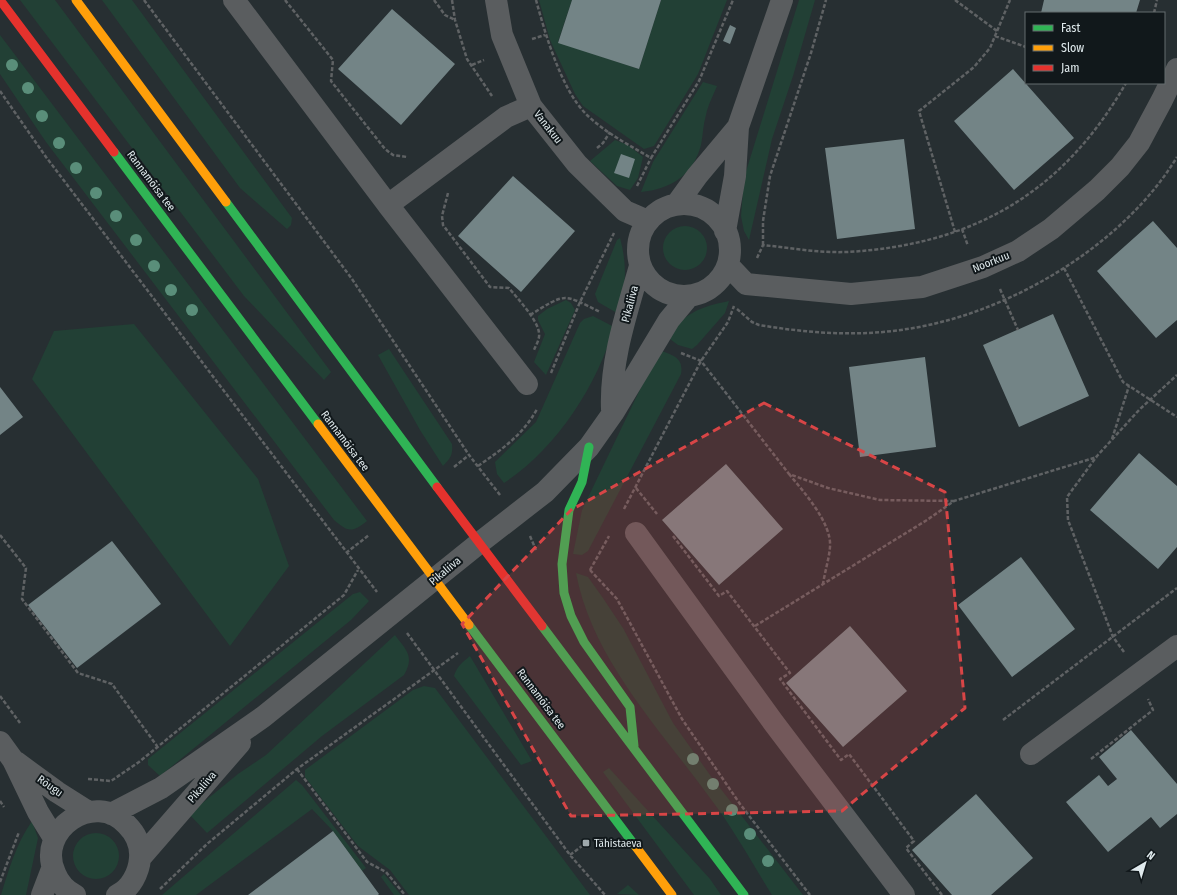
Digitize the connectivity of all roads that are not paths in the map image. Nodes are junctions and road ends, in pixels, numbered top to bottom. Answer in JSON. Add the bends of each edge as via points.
{"nodes":[{"id":1,"x":0,"y":0,"type":"edge"},
{"id":2,"x":76,"y":0,"type":"edge"},
{"id":3,"x":234,"y":0,"type":"edge"},
{"id":4,"x":496,"y":0,"type":"edge"},
{"id":5,"x":782,"y":0,"type":"edge"},
{"id":6,"x":1177,"y":69,"type":"edge"},
{"id":7,"x":531,"y":106,"type":"junction"},
{"id":8,"x":738,"y":127,"type":"junction"},
{"id":9,"x":388,"y":205,"type":"junction"},
{"id":10,"x":676,"y":205,"type":"junction"},
{"id":11,"x":648,"y":221,"type":"junction"},
{"id":12,"x":726,"y":231,"type":"junction"},
{"id":13,"x":728,"y":265,"type":"junction"},
{"id":14,"x":640,"y":266,"type":"junction"},
{"id":15,"x":689,"y":296,"type":"junction"},
{"id":16,"x":527,"y":384,"type":"dead end"},
{"id":17,"x":613,"y":413,"type":"junction"},
{"id":18,"x":589,"y":447,"type":"junction"},
{"id":19,"x":636,"y":533,"type":"dead end"},
{"id":20,"x":478,"y":544,"type":"junction"},
{"id":21,"x":436,"y":579,"type":"junction"},
{"id":22,"x":1177,"y":646,"type":"edge"},
{"id":23,"x":263,"y":717,"type":"junction"},
{"id":24,"x":0,"y":742,"type":"edge"},
{"id":25,"x":634,"y":746,"type":"junction"},
{"id":26,"x":1031,"y":754,"type":"dead end"},
{"id":27,"x":13,"y":760,"type":"junction"},
{"id":28,"x":87,"y":811,"type":"junction"},
{"id":29,"x":111,"y":814,"type":"junction"},
{"id":30,"x":54,"y":838,"type":"junction"},
{"id":31,"x":140,"y":857,"type":"junction"},
{"id":32,"x":52,"y":869,"type":"junction"},
{"id":33,"x":42,"y":895,"type":"edge"},
{"id":34,"x":75,"y":895,"type":"edge"},
{"id":35,"x":117,"y":895,"type":"edge"},
{"id":36,"x":672,"y":895,"type":"edge"},
{"id":37,"x":744,"y":895,"type":"edge"},
{"id":38,"x":904,"y":895,"type":"edge"}],
"edges":[{"from":1,"to":21,"type":"main road","name":"Rannamõisa tee"},
{"from":2,"to":20,"type":"main road"},
{"from":3,"to":9,"type":"street"},
{"from":4,"to":7,"type":"street","name":"Vanakuu","via":[[502,35]]},
{"from":5,"to":8,"type":"street"},
{"from":6,"to":13,"type":"street","name":"Noorkuu","via":[[1138,143],[1114,173],[1051,229],[1018,251],[922,287],[851,294],[746,284]]},
{"from":7,"to":9,"type":"street","via":[[506,117]]},
{"from":7,"to":11,"type":"street","name":"Vanakuu","via":[[577,164],[625,211]]},
{"from":8,"to":10,"type":"street"},
{"from":8,"to":12,"type":"street","via":[[735,176]]},
{"from":9,"to":16,"type":"street"},
{"from":10,"to":11,"type":"street","via":[[661,211]]},
{"from":10,"to":12,"type":"street","via":[[691,205],[705,209]]},
{"from":11,"to":14,"type":"street","via":[[638,242],[637,255]]},
{"from":12,"to":13,"type":"street","via":[[730,254]]},
{"from":13,"to":15,"type":"street","via":[[722,277],[713,286],[702,293]]},
{"from":14,"to":15,"type":"street","via":[[659,290]]},
{"from":14,"to":17,"type":"street","name":"Pikaliiva","via":[[619,343],[612,396]]},
{"from":15,"to":17,"type":"street","name":"Pikaliiva","via":[[666,326]]},
{"from":17,"to":18,"type":"street","name":"Pikaliiva"},
{"from":18,"to":20,"type":"street","name":"Pikaliiva","via":[[545,492]]},
{"from":18,"to":25,"type":"main road","via":[[582,482],[569,510],[562,564],[564,593],[571,616],[584,642],[630,707]]},
{"from":19,"to":38,"type":"street","via":[[773,722]]},
{"from":20,"to":21,"type":"street","name":"Pikaliiva"},
{"from":20,"to":25,"type":"main road"},
{"from":21,"to":23,"type":"street","name":"Pikaliiva"},
{"from":21,"to":36,"type":"main road","name":"Rannamõisa tee"},
{"from":22,"to":26,"type":"street"},
{"from":23,"to":29,"type":"street","name":"Pikaliiva","via":[[161,788]]},
{"from":23,"to":31,"type":"street","name":"Pikaliiva"},
{"from":24,"to":27,"type":"street","name":"Rõugu"},
{"from":25,"to":37,"type":"main road"},
{"from":27,"to":28,"type":"street","name":"Rõugu"},
{"from":27,"to":30,"type":"street","name":"Rõugu","via":[[38,812]]},
{"from":28,"to":29,"type":"street","name":"Pikaliiva"},
{"from":28,"to":30,"type":"street","via":[[62,825]]},
{"from":29,"to":31,"type":"street","name":"Pikaliiva","via":[[123,820],[133,831],[139,843]]},
{"from":30,"to":32,"type":"street","via":[[51,853]]},
{"from":31,"to":35,"type":"street","name":"Pikaliiva","via":[[137,872],[129,886]]},
{"from":32,"to":33,"type":"street"},
{"from":32,"to":34,"type":"street","via":[[59,882]]}]}
